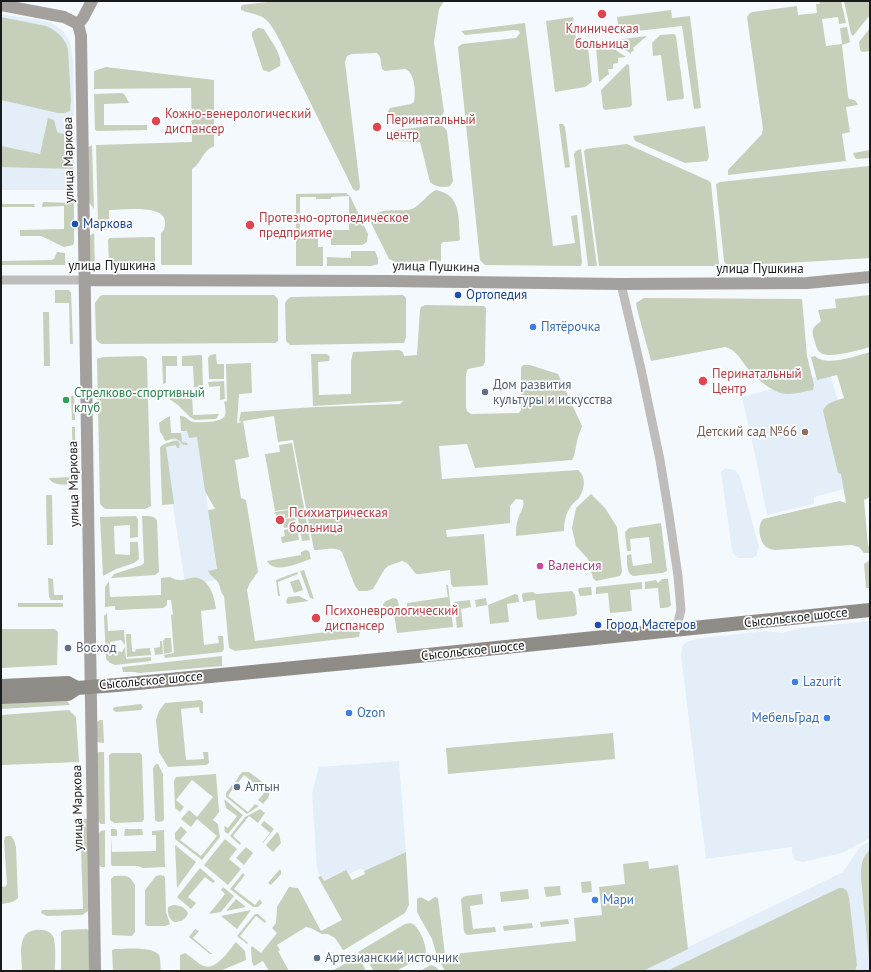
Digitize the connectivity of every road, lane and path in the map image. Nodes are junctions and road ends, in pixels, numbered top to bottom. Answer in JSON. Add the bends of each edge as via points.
{"nodes":[{"id":1,"x":92,"y":1,"type":"edge"},
{"id":2,"x":1,"y":4,"type":"edge"},
{"id":3,"x":78,"y":24,"type":"junction"},
{"id":4,"x":870,"y":277,"type":"edge"},
{"id":5,"x":1,"y":280,"type":"edge"},
{"id":6,"x":85,"y":280,"type":"junction"},
{"id":7,"x":620,"y":284,"type":"junction"},
{"id":8,"x":870,"y":610,"type":"edge"},
{"id":9,"x":676,"y":630,"type":"junction"},
{"id":10,"x":1,"y":686,"type":"edge"},
{"id":11,"x":83,"y":687,"type":"junction"},
{"id":12,"x":1,"y":698,"type":"edge"},
{"id":13,"x":95,"y":971,"type":"edge"}],
"edges":[{"from":1,"to":3,"type":"street"},
{"from":2,"to":3,"type":"street","via":[[64,17]]},
{"from":3,"to":6,"type":"street","name":"улица Маркова","via":[[81,36]]},
{"from":4,"to":7,"type":"street","name":"улица Пушкина","via":[[807,283]]},
{"from":5,"to":6,"type":"street","name":"улица Пушкина"},
{"from":6,"to":7,"type":"street","name":"улица Пушкина"},
{"from":6,"to":11,"type":"street","name":"улица Маркова"},
{"from":7,"to":9,"type":"street","via":[[660,460],[678,576],[681,610]]},
{"from":8,"to":9,"type":"main road","name":"Сысольское шоссе"},
{"from":9,"to":11,"type":"main road","name":"Сысольское шоссе"},
{"from":10,"to":11,"type":"main road","name":"Сысольское шоссе","via":[[68,684]]},
{"from":11,"to":12,"type":"main road","name":"Сысольское шоссе","via":[[68,694]]},
{"from":11,"to":13,"type":"street","name":"улица Маркова"}]}
